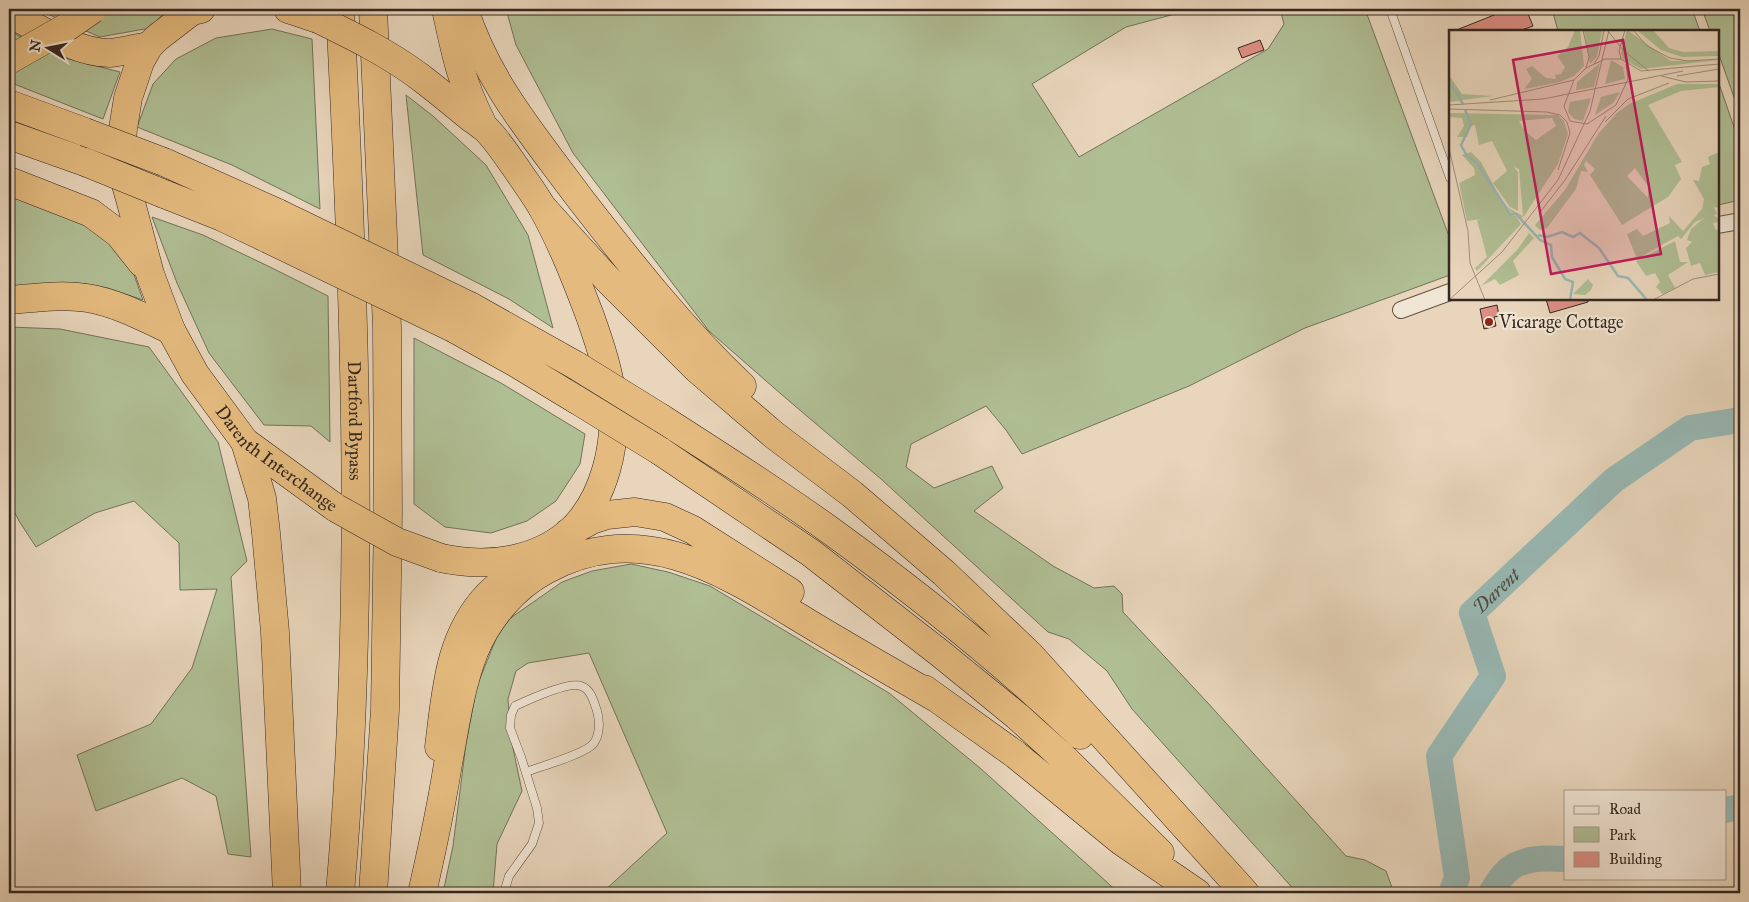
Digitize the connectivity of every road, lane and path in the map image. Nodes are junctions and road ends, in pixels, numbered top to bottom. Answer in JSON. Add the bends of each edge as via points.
{"nodes":[{"id":1,"x":93,"y":9,"type":"edge"},
{"id":2,"x":196,"y":9,"type":"edge"},
{"id":3,"x":288,"y":9,"type":"edge"},
{"id":4,"x":373,"y":9,"type":"edge"},
{"id":5,"x":446,"y":9,"type":"edge"},
{"id":6,"x":464,"y":9,"type":"edge"},
{"id":7,"x":1390,"y":9,"type":"edge"},
{"id":8,"x":9,"y":13,"type":"edge"},
{"id":9,"x":329,"y":14,"type":"edge"},
{"id":10,"x":148,"y":46,"type":"junction"},
{"id":11,"x":9,"y":60,"type":"edge"},
{"id":12,"x":9,"y":104,"type":"edge"},
{"id":13,"x":486,"y":129,"type":"junction"},
{"id":14,"x":9,"y":135,"type":"edge"},
{"id":15,"x":1449,"y":175,"type":"edge"},
{"id":16,"x":9,"y":181,"type":"edge"},
{"id":17,"x":542,"y":207,"type":"junction"},
{"id":18,"x":1740,"y":221,"type":"edge"},
{"id":19,"x":1719,"y":225,"type":"edge"},
{"id":20,"x":150,"y":274,"type":"junction"},
{"id":21,"x":1449,"y":292,"type":"edge"},
{"id":22,"x":9,"y":300,"type":"edge"},
{"id":23,"x":1401,"y":310,"type":"dead end"},
{"id":24,"x":170,"y":330,"type":"junction"},
{"id":25,"x":245,"y":442,"type":"junction"},
{"id":26,"x":852,"y":494,"type":"junction"},
{"id":27,"x":568,"y":533,"type":"junction"},
{"id":28,"x":542,"y":550,"type":"junction"},
{"id":29,"x":938,"y":699,"type":"junction"},
{"id":30,"x":526,"y":772,"type":"junction"},
{"id":31,"x":1237,"y":884,"type":"edge"},
{"id":32,"x":286,"y":893,"type":"edge"},
{"id":33,"x":340,"y":893,"type":"edge"},
{"id":34,"x":373,"y":893,"type":"edge"},
{"id":35,"x":422,"y":893,"type":"edge"},
{"id":36,"x":504,"y":893,"type":"edge"},
{"id":37,"x":1199,"y":893,"type":"edge"}],
"edges":[{"from":1,"to":11,"type":"highway","bridge":true},
{"from":2,"to":10,"type":"highway","name":"Darenth Interchange"},
{"from":3,"to":9,"type":"highway","name":"Darenth Interchange"},
{"from":4,"to":34,"type":"highway","name":"Dartford Bypass","via":[[387,309],[388,492],[384,710]]},
{"from":5,"to":13,"type":"highway","via":[[459,69],[467,93]]},
{"from":6,"to":26,"type":"highway","via":[[483,58],[500,89],[608,235],[732,377]]},
{"from":7,"to":15,"type":"lane"},
{"from":8,"to":10,"type":"highway","via":[[69,43],[96,51]]},
{"from":9,"to":13,"type":"highway","name":"Darenth Interchange","bridge":true,"via":[[400,62]]},
{"from":9,"to":33,"type":"highway","name":"Dartford Bypass","via":[[352,274],[356,404],[351,715]]},
{"from":10,"to":20,"type":"highway","name":"Darenth Interchange","via":[[128,98],[121,152]]},
{"from":12,"to":31,"type":"highway","bridge":true,"via":[[164,162],[278,213],[470,306],[661,418],[831,531],[971,639],[1041,698]]},
{"from":13,"to":17,"type":"highway","name":"Darenth Interchange"},
{"from":14,"to":37,"type":"highway","bridge":true,"via":[[86,162],[222,218],[455,329],[660,451],[811,553],[964,672],[1069,763]]},
{"from":16,"to":20,"type":"highway","via":[[90,213],[119,234]]},
{"from":17,"to":26,"type":"highway","via":[[610,282],[698,369],[774,435]]},
{"from":17,"to":27,"type":"highway","name":"Darenth Interchange","via":[[572,269],[592,323],[613,403],[612,440],[600,487],[582,519]]},
{"from":18,"to":19,"type":"street"},
{"from":20,"to":24,"type":"highway","name":"Darenth Interchange"},
{"from":21,"to":23,"type":"street"},
{"from":22,"to":24,"type":"highway","via":[[86,298],[131,311]]},
{"from":24,"to":25,"type":"highway","name":"Darenth Interchange","via":[[195,374]]},
{"from":25,"to":28,"type":"highway","name":"Darenth Interchange","bridge":true,"via":[[336,508],[397,542],[459,562],[490,563]]},
{"from":25,"to":32,"type":"highway","via":[[262,498],[275,632]]},
{"from":26,"to":31,"type":"highway","via":[[944,573],[1030,656]]},
{"from":27,"to":28,"type":"highway","name":"Darenth Interchange"},
{"from":27,"to":29,"type":"highway","via":[[592,520],[619,513],[652,514],[678,522],[801,600]]},
{"from":28,"to":35,"type":"highway","via":[[487,596],[457,644],[447,687]]},
{"from":29,"to":35,"type":"highway","via":[[721,573],[649,549],[597,551],[570,559],[538,574],[514,593],[492,618],[474,651],[459,704]]},
{"from":29,"to":37,"type":"highway","via":[[1016,755],[1121,841]]},
{"from":30,"to":30,"type":"lane","via":[[510,728],[515,706],[574,685],[583,686],[591,694],[599,718],[599,732],[593,744]]},
{"from":30,"to":36,"type":"lane","via":[[539,823],[532,844],[509,876]]}]}
